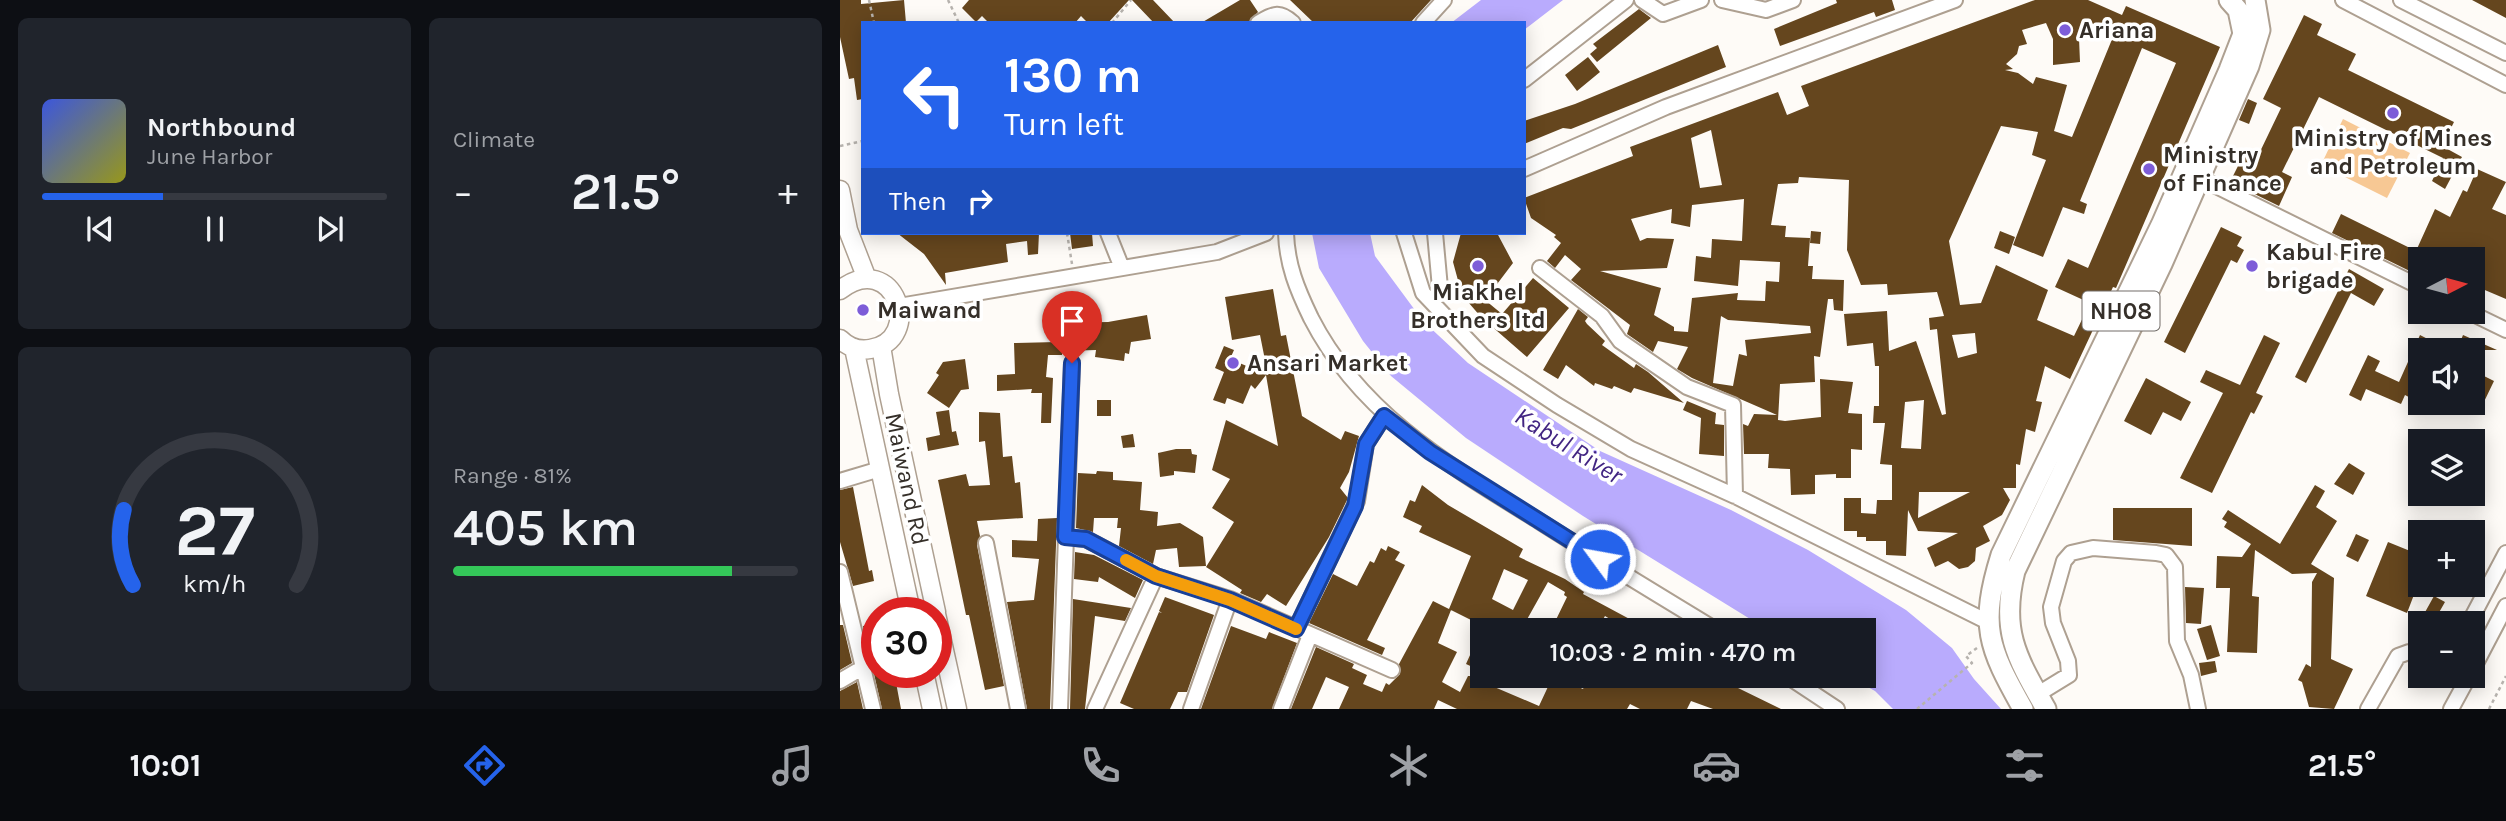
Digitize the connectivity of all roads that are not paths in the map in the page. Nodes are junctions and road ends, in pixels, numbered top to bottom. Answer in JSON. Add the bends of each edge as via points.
{"nodes":[{"id":1,"x":1444,"y":0,"type":"edge"},
{"id":2,"x":1626,"y":0,"type":"edge"},
{"id":3,"x":1642,"y":0,"type":"edge"},
{"id":4,"x":1701,"y":0,"type":"edge"},
{"id":5,"x":1722,"y":0,"type":"edge"},
{"id":6,"x":1793,"y":0,"type":"edge"},
{"id":7,"x":1955,"y":0,"type":"edge"},
{"id":8,"x":2230,"y":0,"type":"edge"},
{"id":9,"x":2255,"y":0,"type":"edge"},
{"id":10,"x":2343,"y":0,"type":"edge"},
{"id":11,"x":2401,"y":0,"type":"edge"},
{"id":12,"x":1262,"y":21,"type":"edge"},
{"id":13,"x":1291,"y":21,"type":"edge"},
{"id":14,"x":1425,"y":21,"type":"edge"},
{"id":15,"x":2506,"y":53,"type":"edge"},
{"id":16,"x":1526,"y":78,"type":"edge"},
{"id":17,"x":2506,"y":85,"type":"edge"},
{"id":18,"x":1526,"y":168,"type":"edge"},
{"id":19,"x":2200,"y":178,"type":"junction"},
{"id":20,"x":840,"y":190,"type":"edge"},
{"id":21,"x":1109,"y":235,"type":"edge"},
{"id":22,"x":1261,"y":235,"type":"edge"},
{"id":23,"x":1286,"y":235,"type":"edge"},
{"id":24,"x":1405,"y":235,"type":"edge"},
{"id":25,"x":1435,"y":235,"type":"edge"},
{"id":26,"x":1122,"y":268,"type":"junction"},
{"id":27,"x":1541,"y":268,"type":"dead end"},
{"id":28,"x":867,"y":279,"type":"junction"},
{"id":29,"x":2408,"y":281,"type":"edge"},
{"id":30,"x":840,"y":290,"type":"edge"},
{"id":31,"x":1434,"y":302,"type":"junction"},
{"id":32,"x":899,"y":306,"type":"junction"},
{"id":33,"x":2485,"y":320,"type":"edge"},
{"id":34,"x":2506,"y":330,"type":"edge"},
{"id":35,"x":847,"y":344,"type":"edge"},
{"id":36,"x":881,"y":346,"type":"junction"},
{"id":37,"x":1072,"y":363,"type":"dead end"},
{"id":38,"x":1384,"y":416,"type":"junction"},
{"id":39,"x":880,"y":469,"type":"junction"},
{"id":40,"x":840,"y":481,"type":"edge"},
{"id":41,"x":1735,"y":496,"type":"junction"},
{"id":42,"x":1065,"y":537,"type":"junction"},
{"id":43,"x":986,"y":543,"type":"dead end"},
{"id":44,"x":2506,"y":554,"type":"edge"},
{"id":45,"x":840,"y":572,"type":"edge"},
{"id":46,"x":1156,"y":576,"type":"junction"},
{"id":47,"x":908,"y":597,"type":"edge"},
{"id":48,"x":932,"y":597,"type":"edge"},
{"id":49,"x":1230,"y":600,"type":"junction"},
{"id":50,"x":2506,"y":606,"type":"edge"},
{"id":51,"x":2475,"y":611,"type":"edge"},
{"id":52,"x":1697,"y":618,"type":"edge"},
{"id":53,"x":1988,"y":622,"type":"junction"},
{"id":54,"x":1296,"y":629,"type":"junction"},
{"id":55,"x":1310,"y":635,"type":"junction"},
{"id":56,"x":2485,"y":646,"type":"edge"},
{"id":57,"x":2408,"y":652,"type":"edge"},
{"id":58,"x":861,"y":664,"type":"edge"},
{"id":59,"x":861,"y":669,"type":"edge"},
{"id":60,"x":1392,"y":670,"type":"dead end"},
{"id":61,"x":840,"y":681,"type":"edge"},
{"id":62,"x":952,"y":686,"type":"edge"},
{"id":63,"x":867,"y":688,"type":"edge"},
{"id":64,"x":927,"y":688,"type":"edge"},
{"id":65,"x":1805,"y":688,"type":"edge"},
{"id":66,"x":2462,"y":688,"type":"edge"},
{"id":67,"x":2042,"y":702,"type":"edge"},
{"id":68,"x":873,"y":709,"type":"edge"},
{"id":69,"x":932,"y":709,"type":"edge"},
{"id":70,"x":957,"y":709,"type":"edge"},
{"id":71,"x":1018,"y":709,"type":"edge"},
{"id":72,"x":1060,"y":709,"type":"edge"},
{"id":73,"x":1095,"y":709,"type":"edge"},
{"id":74,"x":1191,"y":709,"type":"edge"},
{"id":75,"x":1281,"y":709,"type":"edge"},
{"id":76,"x":1837,"y":709,"type":"edge"},
{"id":77,"x":2023,"y":709,"type":"edge"},
{"id":78,"x":2198,"y":709,"type":"edge"},
{"id":79,"x":2368,"y":709,"type":"edge"},
{"id":80,"x":2451,"y":709,"type":"edge"}],
"edges":[{"from":1,"to":14,"type":"street"},
{"from":2,"to":16,"type":"street"},
{"from":3,"to":4,"type":"street","via":[[1663,14]]},
{"from":5,"to":6,"type":"street","via":[[1766,10]]},
{"from":7,"to":18,"type":"street","via":[[1666,107]]},
{"from":8,"to":53,"type":"highway","number":"NH08","via":[[2242,20],[2243,34],[2161,225],[2001,555],[1990,589]]},
{"from":9,"to":19,"type":"highway","number":"NH08","via":[[2257,44]]},
{"from":10,"to":17,"type":"street"},
{"from":11,"to":15,"type":"street"},
{"from":12,"to":13,"type":"street","via":[[1282,13]]},
{"from":19,"to":29,"type":"street"},
{"from":19,"to":67,"type":"highway","number":"NH08","via":[[2015,571],[2010,636]]},
{"from":20,"to":28,"type":"main road","via":[[848,230]]},
{"from":21,"to":26,"type":"street"},
{"from":22,"to":26,"type":"street","via":[[1217,252]]},
{"from":23,"to":38,"type":"street","via":[[1287,261],[1318,331],[1345,373]]},
{"from":24,"to":31,"type":"street","via":[[1423,293]]},
{"from":25,"to":31,"type":"street","via":[[1440,288]]},
{"from":26,"to":32,"type":"street"},
{"from":27,"to":41,"type":"street","via":[[1602,316],[1620,341],[1687,387],[1733,405]]},
{"from":28,"to":30,"type":"main road","via":[[852,281]]},
{"from":28,"to":32,"type":"main road","via":[[886,285]]},
{"from":31,"to":41,"type":"street","via":[[1483,356],[1557,405],[1631,449]]},
{"from":32,"to":36,"type":"main road","via":[[896,331]]},
{"from":33,"to":34,"type":"street"},
{"from":35,"to":36,"type":"main road","via":[[872,349]]},
{"from":35,"to":39,"type":"main road","name":"Maiwand Rd"},
{"from":36,"to":48,"type":"main road","name":"Maiwand Rd"},
{"from":37,"to":42,"type":"street"},
{"from":38,"to":52,"type":"street","via":[[1457,470]]},
{"from":38,"to":54,"type":"street","via":[[1366,444],[1355,506]]},
{"from":39,"to":40,"type":"street"},
{"from":39,"to":47,"type":"main road","name":"Maiwand Rd"},
{"from":41,"to":53,"type":"street"},
{"from":42,"to":46,"type":"street","via":[[1086,539]]},
{"from":42,"to":72,"type":"street"},
{"from":43,"to":71,"type":"street"},
{"from":44,"to":51,"type":"street"},
{"from":45,"to":58,"type":"street"},
{"from":46,"to":49,"type":"street"},
{"from":46,"to":73,"type":"street"},
{"from":49,"to":54,"type":"street"},
{"from":49,"to":74,"type":"street"},
{"from":50,"to":56,"type":"street"},
{"from":53,"to":77,"type":"highway","number":"NH08","via":[[1996,662]]},
{"from":54,"to":55,"type":"street"},
{"from":55,"to":60,"type":"street"},
{"from":55,"to":75,"type":"street"},
{"from":57,"to":79,"type":"street","via":[[2398,656]]},
{"from":59,"to":61,"type":"street"},
{"from":62,"to":70,"type":"main road","name":"Maiwand Rd"},
{"from":63,"to":68,"type":"street"},
{"from":64,"to":69,"type":"main road"},
{"from":65,"to":76,"type":"street"},
{"from":66,"to":80,"type":"street"},
{"from":67,"to":78,"type":"street","via":[[2068,675],[2051,607],[2064,561],[2071,553],[2093,548],[2166,555],[2175,567],[2177,641]]}]}
